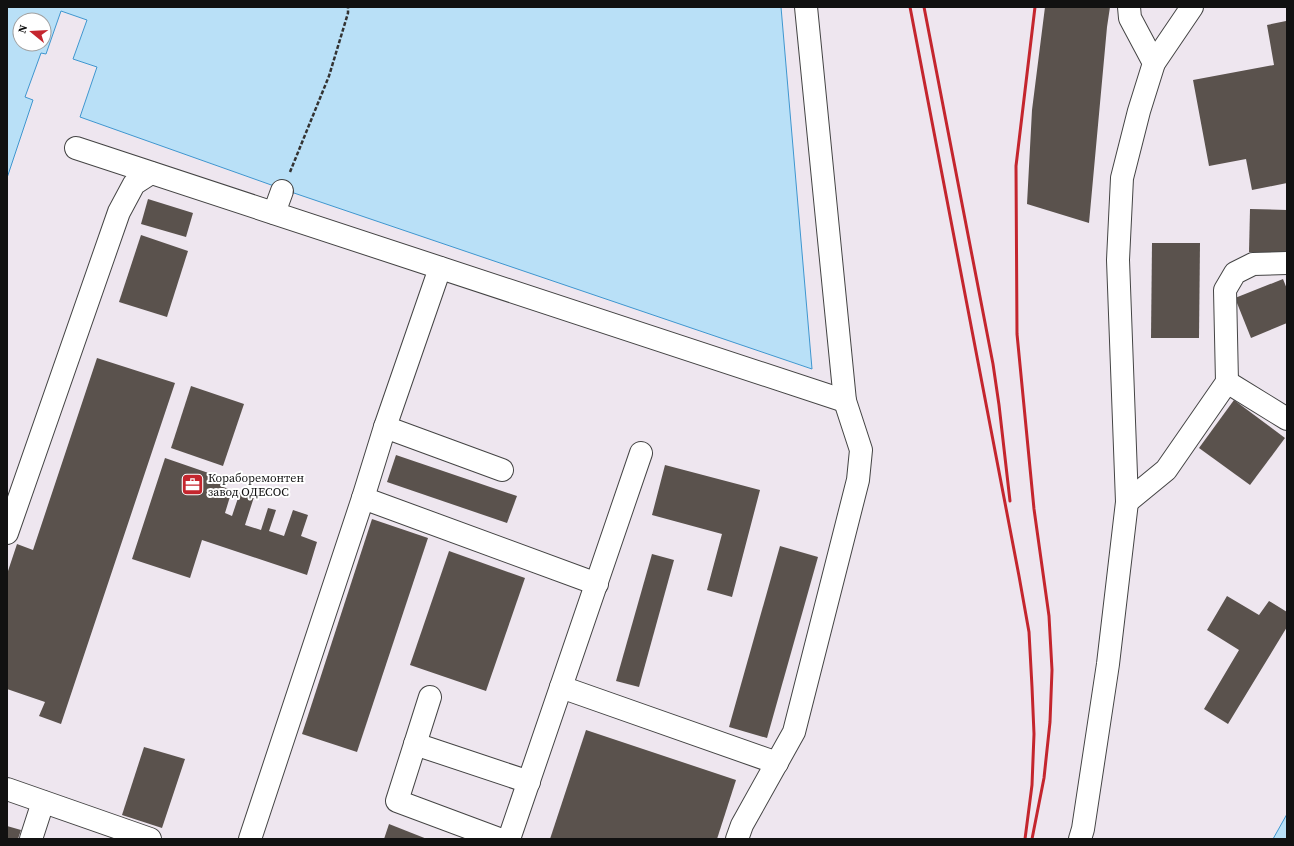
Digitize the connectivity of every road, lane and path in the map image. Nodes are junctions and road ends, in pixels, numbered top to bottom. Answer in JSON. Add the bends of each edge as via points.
{"nodes":[{"id":1,"x":348,"y":7,"type":"edge"},
{"id":2,"x":806,"y":7,"type":"edge"},
{"id":3,"x":1129,"y":7,"type":"edge"},
{"id":4,"x":1192,"y":7,"type":"edge"},
{"id":5,"x":1154,"y":63,"type":"junction"},
{"id":6,"x":76,"y":148,"type":"dead end"},
{"id":7,"x":151,"y":173,"type":"junction"},
{"id":8,"x":282,"y":191,"type":"joint"},
{"id":9,"x":274,"y":213,"type":"junction"},
{"id":10,"x":1287,"y":263,"type":"edge"},
{"id":11,"x":440,"y":268,"type":"junction"},
{"id":12,"x":1227,"y":382,"type":"junction"},
{"id":13,"x":845,"y":401,"type":"junction"},
{"id":14,"x":1287,"y":419,"type":"edge"},
{"id":15,"x":385,"y":427,"type":"junction"},
{"id":16,"x":641,"y":454,"type":"dead end"},
{"id":17,"x":502,"y":470,"type":"dead end"},
{"id":18,"x":363,"y":498,"type":"junction"},
{"id":19,"x":1127,"y":502,"type":"junction"},
{"id":20,"x":7,"y":533,"type":"edge"},
{"id":21,"x":596,"y":584,"type":"junction"},
{"id":22,"x":561,"y":687,"type":"junction"},
{"id":23,"x":430,"y":697,"type":"dead end"},
{"id":24,"x":415,"y":744,"type":"junction"},
{"id":25,"x":776,"y":763,"type":"junction"},
{"id":26,"x":529,"y":782,"type":"junction"},
{"id":27,"x":7,"y":789,"type":"edge"},
{"id":28,"x":43,"y":802,"type":"junction"},
{"id":29,"x":104,"y":831,"type":"edge"},
{"id":30,"x":31,"y":839,"type":"edge"},
{"id":31,"x":150,"y":839,"type":"edge"},
{"id":32,"x":250,"y":839,"type":"edge"},
{"id":33,"x":499,"y":839,"type":"edge"},
{"id":34,"x":509,"y":839,"type":"edge"},
{"id":35,"x":737,"y":839,"type":"edge"},
{"id":36,"x":1080,"y":839,"type":"edge"}],
"edges":[{"from":1,"to":8,"type":"path","via":[[329,76]]},
{"from":2,"to":13,"type":"street"},
{"from":3,"to":5,"type":"street","via":[[1130,18]]},
{"from":4,"to":5,"type":"street"},
{"from":5,"to":19,"type":"street","via":[[1122,178],[1118,260]]},
{"from":6,"to":7,"type":"street"},
{"from":7,"to":9,"type":"street"},
{"from":7,"to":20,"type":"street","via":[[134,184],[119,212]]},
{"from":8,"to":9,"type":"street"},
{"from":9,"to":11,"type":"street"},
{"from":10,"to":12,"type":"street","via":[[1253,264],[1234,273],[1224,290]]},
{"from":11,"to":13,"type":"street"},
{"from":11,"to":15,"type":"street"},
{"from":12,"to":14,"type":"street"},
{"from":12,"to":19,"type":"street","via":[[1166,470]]},
{"from":13,"to":25,"type":"street","via":[[861,450],[858,480],[794,732]]},
{"from":15,"to":17,"type":"street"},
{"from":15,"to":18,"type":"street"},
{"from":16,"to":21,"type":"street"},
{"from":18,"to":21,"type":"street"},
{"from":18,"to":32,"type":"street"},
{"from":19,"to":36,"type":"street","via":[[1108,664]]},
{"from":21,"to":22,"type":"street"},
{"from":22,"to":25,"type":"street"},
{"from":22,"to":26,"type":"street"},
{"from":23,"to":24,"type":"street"},
{"from":24,"to":26,"type":"street"},
{"from":24,"to":33,"type":"street","via":[[397,801]]},
{"from":25,"to":35,"type":"street"},
{"from":26,"to":34,"type":"street"},
{"from":27,"to":28,"type":"street"},
{"from":28,"to":29,"type":"street"},
{"from":28,"to":30,"type":"street"},
{"from":29,"to":31,"type":"street"}]}
